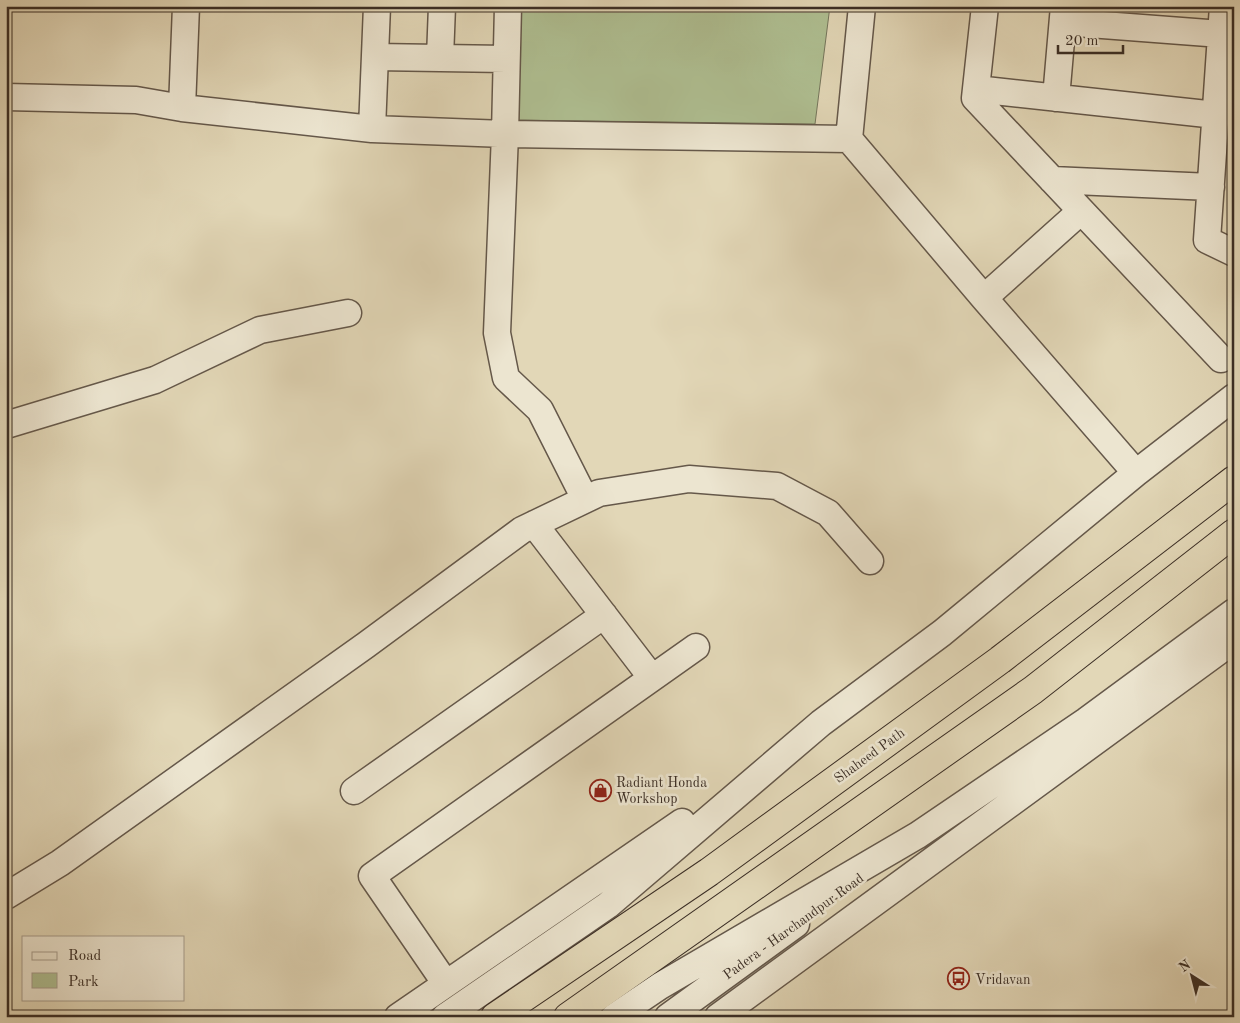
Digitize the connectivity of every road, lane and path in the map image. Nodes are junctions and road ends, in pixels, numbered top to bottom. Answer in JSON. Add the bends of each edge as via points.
{"nodes":[{"id":1,"x":186,"y":6,"type":"edge"},
{"id":2,"x":377,"y":6,"type":"edge"},
{"id":3,"x":442,"y":6,"type":"edge"},
{"id":4,"x":508,"y":6,"type":"edge"},
{"id":5,"x":862,"y":6,"type":"edge"},
{"id":6,"x":985,"y":6,"type":"edge"},
{"id":7,"x":1223,"y":6,"type":"edge"},
{"id":8,"x":1063,"y":14,"type":"edge"},
{"id":9,"x":1148,"y":17,"type":"edge"},
{"id":10,"x":1221,"y":34,"type":"junction"},
{"id":11,"x":375,"y":58,"type":"junction"},
{"id":12,"x":440,"y":58,"type":"junction"},
{"id":13,"x":506,"y":59,"type":"junction"},
{"id":14,"x":976,"y":90,"type":"junction"},
{"id":15,"x":6,"y":97,"type":"edge"},
{"id":16,"x":1056,"y":98,"type":"junction"},
{"id":17,"x":182,"y":108,"type":"junction"},
{"id":18,"x":1216,"y":115,"type":"junction"},
{"id":19,"x":372,"y":129,"type":"junction"},
{"id":20,"x":505,"y":134,"type":"junction"},
{"id":21,"x":849,"y":139,"type":"junction"},
{"id":22,"x":1052,"y":180,"type":"junction"},
{"id":23,"x":1211,"y":187,"type":"junction"},
{"id":24,"x":1081,"y":211,"type":"junction"},
{"id":25,"x":1234,"y":253,"type":"edge"},
{"id":26,"x":984,"y":298,"type":"junction"},
{"id":27,"x":348,"y":312,"type":"dead end"},
{"id":28,"x":1221,"y":360,"type":"dead end"},
{"id":29,"x":1234,"y":397,"type":"edge"},
{"id":30,"x":6,"y":425,"type":"edge"},
{"id":31,"x":1136,"y":473,"type":"junction"},
{"id":32,"x":1234,"y":480,"type":"edge"},
{"id":33,"x":585,"y":499,"type":"junction"},
{"id":34,"x":534,"y":524,"type":"junction"},
{"id":35,"x":1234,"y":534,"type":"edge"},
{"id":36,"x":870,"y":561,"type":"dead end"},
{"id":37,"x":1234,"y":612,"type":"edge"},
{"id":38,"x":604,"y":615,"type":"junction"},
{"id":39,"x":1234,"y":640,"type":"edge"},
{"id":40,"x":696,"y":647,"type":"dead end"},
{"id":41,"x":652,"y":678,"type":"junction"},
{"id":42,"x":821,"y":723,"type":"junction"},
{"id":43,"x":354,"y":791,"type":"dead end"},
{"id":44,"x":918,"y":835,"type":"junction"},
{"id":45,"x":6,"y":896,"type":"edge"},
{"id":46,"x":446,"y":984,"type":"junction"},
{"id":47,"x":398,"y":1017,"type":"edge"},
{"id":48,"x":445,"y":1017,"type":"edge"},
{"id":49,"x":495,"y":1017,"type":"edge"},
{"id":50,"x":568,"y":1017,"type":"edge"},
{"id":51,"x":614,"y":1017,"type":"edge"},
{"id":52,"x":668,"y":1017,"type":"edge"},
{"id":53,"x":718,"y":1017,"type":"edge"}],
"edges":[{"from":1,"to":17,"type":"street"},
{"from":2,"to":11,"type":"street"},
{"from":3,"to":12,"type":"street"},
{"from":4,"to":13,"type":"street"},
{"from":5,"to":21,"type":"street"},
{"from":6,"to":14,"type":"street"},
{"from":7,"to":10,"type":"street"},
{"from":8,"to":9,"type":"street"},
{"from":8,"to":16,"type":"street"},
{"from":9,"to":10,"type":"street"},
{"from":10,"to":18,"type":"street"},
{"from":11,"to":12,"type":"street"},
{"from":11,"to":19,"type":"street"},
{"from":12,"to":13,"type":"street"},
{"from":13,"to":20,"type":"street"},
{"from":14,"to":16,"type":"street"},
{"from":14,"to":22,"type":"street","via":[[975,98]]},
{"from":15,"to":17,"type":"street","via":[[136,100]]},
{"from":16,"to":18,"type":"street"},
{"from":17,"to":19,"type":"street"},
{"from":18,"to":23,"type":"street"},
{"from":19,"to":20,"type":"street"},
{"from":20,"to":21,"type":"street"},
{"from":20,"to":33,"type":"street","via":[[496,333],[506,378],[540,410]]},
{"from":21,"to":26,"type":"street"},
{"from":22,"to":23,"type":"street"},
{"from":22,"to":24,"type":"street"},
{"from":23,"to":25,"type":"street","via":[[1207,240]]},
{"from":24,"to":26,"type":"street"},
{"from":24,"to":28,"type":"street"},
{"from":26,"to":31,"type":"street"},
{"from":27,"to":30,"type":"street","via":[[260,330],[154,380]]},
{"from":29,"to":31,"type":"street"},
{"from":31,"to":42,"type":"street","via":[[942,633]]},
{"from":32,"to":49,"type":"highway","name":"Shaheed Path","via":[[1000,660],[708,872]]},
{"from":33,"to":34,"type":"street"},
{"from":33,"to":36,"type":"street","via":[[599,493],[689,479],[777,486],[828,513]]},
{"from":34,"to":38,"type":"street"},
{"from":34,"to":45,"type":"street","via":[[60,863]]},
{"from":35,"to":50,"type":"highway","via":[[1032,690]]},
{"from":37,"to":44,"type":"street","via":[[1086,721]]},
{"from":38,"to":41,"type":"street"},
{"from":38,"to":43,"type":"street"},
{"from":39,"to":53,"type":"street"},
{"from":40,"to":41,"type":"street"},
{"from":41,"to":46,"type":"street","via":[[372,876]]},
{"from":42,"to":46,"type":"street"},
{"from":42,"to":48,"type":"street","via":[[608,904]]},
{"from":44,"to":51,"type":"street","via":[[660,986]]},
{"from":44,"to":52,"type":"street","name":"Padera - Harchandpur Road"},
{"from":46,"to":47,"type":"street"}]}
